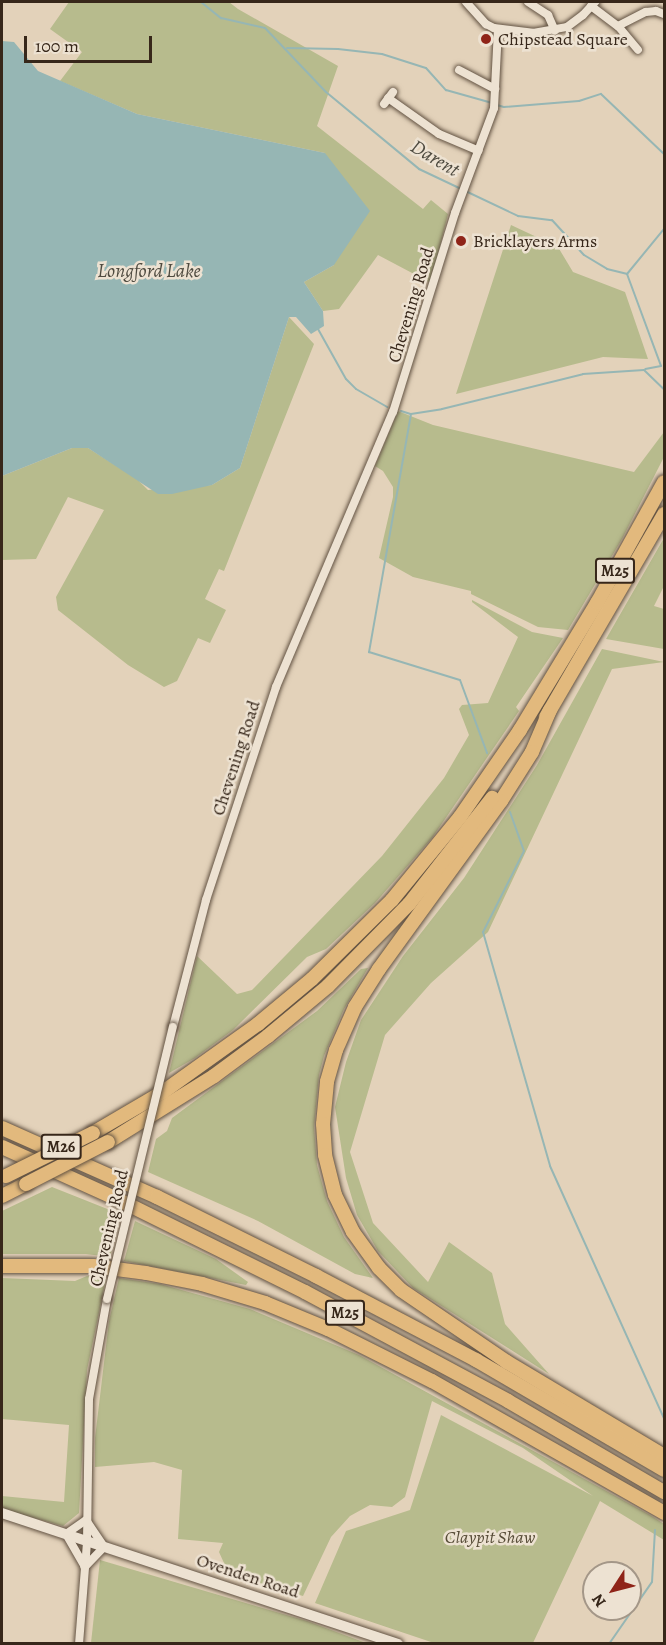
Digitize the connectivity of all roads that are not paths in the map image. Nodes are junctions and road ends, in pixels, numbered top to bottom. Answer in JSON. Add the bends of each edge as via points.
{"nodes":[{"id":1,"x":466,"y":2,"type":"edge"},
{"id":2,"x":528,"y":2,"type":"edge"},
{"id":3,"x":593,"y":4,"type":"edge"},
{"id":4,"x":664,"y":14,"type":"edge"},
{"id":5,"x":618,"y":26,"type":"junction"},
{"id":6,"x":498,"y":30,"type":"junction"},
{"id":7,"x":555,"y":31,"type":"junction"},
{"id":8,"x":638,"y":50,"type":"dead end"},
{"id":9,"x":459,"y":70,"type":"dead end"},
{"id":10,"x":495,"y":88,"type":"junction"},
{"id":11,"x":388,"y":98,"type":"dead end"},
{"id":12,"x":479,"y":151,"type":"junction"},
{"id":13,"x":664,"y":482,"type":"edge"},
{"id":14,"x":664,"y":514,"type":"edge"},
{"id":15,"x":550,"y":710,"type":"junction"},
{"id":16,"x":2,"y":1118,"type":"edge"},
{"id":17,"x":2,"y":1128,"type":"edge"},
{"id":18,"x":2,"y":1148,"type":"edge"},
{"id":19,"x":4,"y":1178,"type":"edge"},
{"id":20,"x":118,"y":1179,"type":"junction"},
{"id":21,"x":2,"y":1196,"type":"edge"},
{"id":22,"x":2,"y":1266,"type":"edge"},
{"id":23,"x":664,"y":1456,"type":"edge"},
{"id":24,"x":664,"y":1470,"type":"edge"},
{"id":25,"x":664,"y":1492,"type":"edge"},
{"id":26,"x":2,"y":1513,"type":"edge"},
{"id":27,"x":664,"y":1513,"type":"edge"},
{"id":28,"x":86,"y":1520,"type":"junction"},
{"id":29,"x":66,"y":1534,"type":"junction"},
{"id":30,"x":87,"y":1542,"type":"junction"},
{"id":31,"x":104,"y":1547,"type":"junction"},
{"id":32,"x":85,"y":1567,"type":"junction"},
{"id":33,"x":80,"y":1644,"type":"edge"},
{"id":34,"x":398,"y":1644,"type":"edge"}],
"edges":[{"from":1,"to":6,"type":"street","via":[[486,24]]},
{"from":2,"to":7,"type":"street","via":[[548,15]]},
{"from":3,"to":5,"type":"street"},
{"from":3,"to":7,"type":"street","via":[[572,24]]},
{"from":4,"to":5,"type":"street","via":[[646,12]]},
{"from":5,"to":8,"type":"street"},
{"from":6,"to":7,"type":"street"},
{"from":6,"to":10,"type":"street","name":"Chevening Road"},
{"from":9,"to":10,"type":"street"},
{"from":10,"to":12,"type":"street","name":"Chevening Road","via":[[494,106]]},
{"from":11,"to":12,"type":"street","via":[[439,134]]},
{"from":12,"to":28,"type":"street","name":"Chevening Road","bridge":true,"via":[[393,412],[276,687],[206,900],[107,1299],[89,1399]]},
{"from":13,"to":19,"type":"highway","number":"M25","bridge":true,"via":[[597,603],[507,749],[446,836],[392,900],[312,979],[258,1024],[163,1092]]},
{"from":14,"to":15,"type":"highway","number":"M25"},
{"from":15,"to":21,"type":"highway","number":"M25","bridge":true,"via":[[453,851],[394,921],[344,970],[242,1057],[187,1095],[108,1142]]},
{"from":15,"to":23,"type":"highway","number":"M25","via":[[532,752],[508,791],[355,1008],[327,1082],[323,1124],[326,1155],[346,1220],[369,1256],[395,1284],[478,1343]]},
{"from":16,"to":20,"type":"highway","number":"M26"},
{"from":17,"to":20,"type":"highway","number":"M25"},
{"from":18,"to":25,"type":"highway","number":"M25","via":[[153,1216],[350,1315]]},
{"from":20,"to":24,"type":"highway","number":"M25","via":[[397,1318]]},
{"from":22,"to":27,"type":"highway","number":"M25","via":[[121,1269],[202,1284],[266,1303],[432,1381]]},
{"from":26,"to":29,"type":"main road","name":"Ovenden Road"},
{"from":28,"to":29,"type":"street"},
{"from":28,"to":30,"type":"street","name":"Chevening Road"},
{"from":28,"to":31,"type":"street"},
{"from":29,"to":30,"type":"main road","name":"Ovenden Road"},
{"from":29,"to":32,"type":"street"},
{"from":30,"to":31,"type":"main road","name":"Ovenden Road"},
{"from":30,"to":32,"type":"street","name":"Chevening Road"},
{"from":31,"to":32,"type":"street"},
{"from":31,"to":34,"type":"main road","name":"Ovenden Road"},
{"from":32,"to":33,"type":"street","name":"Chevening Road"}]}
